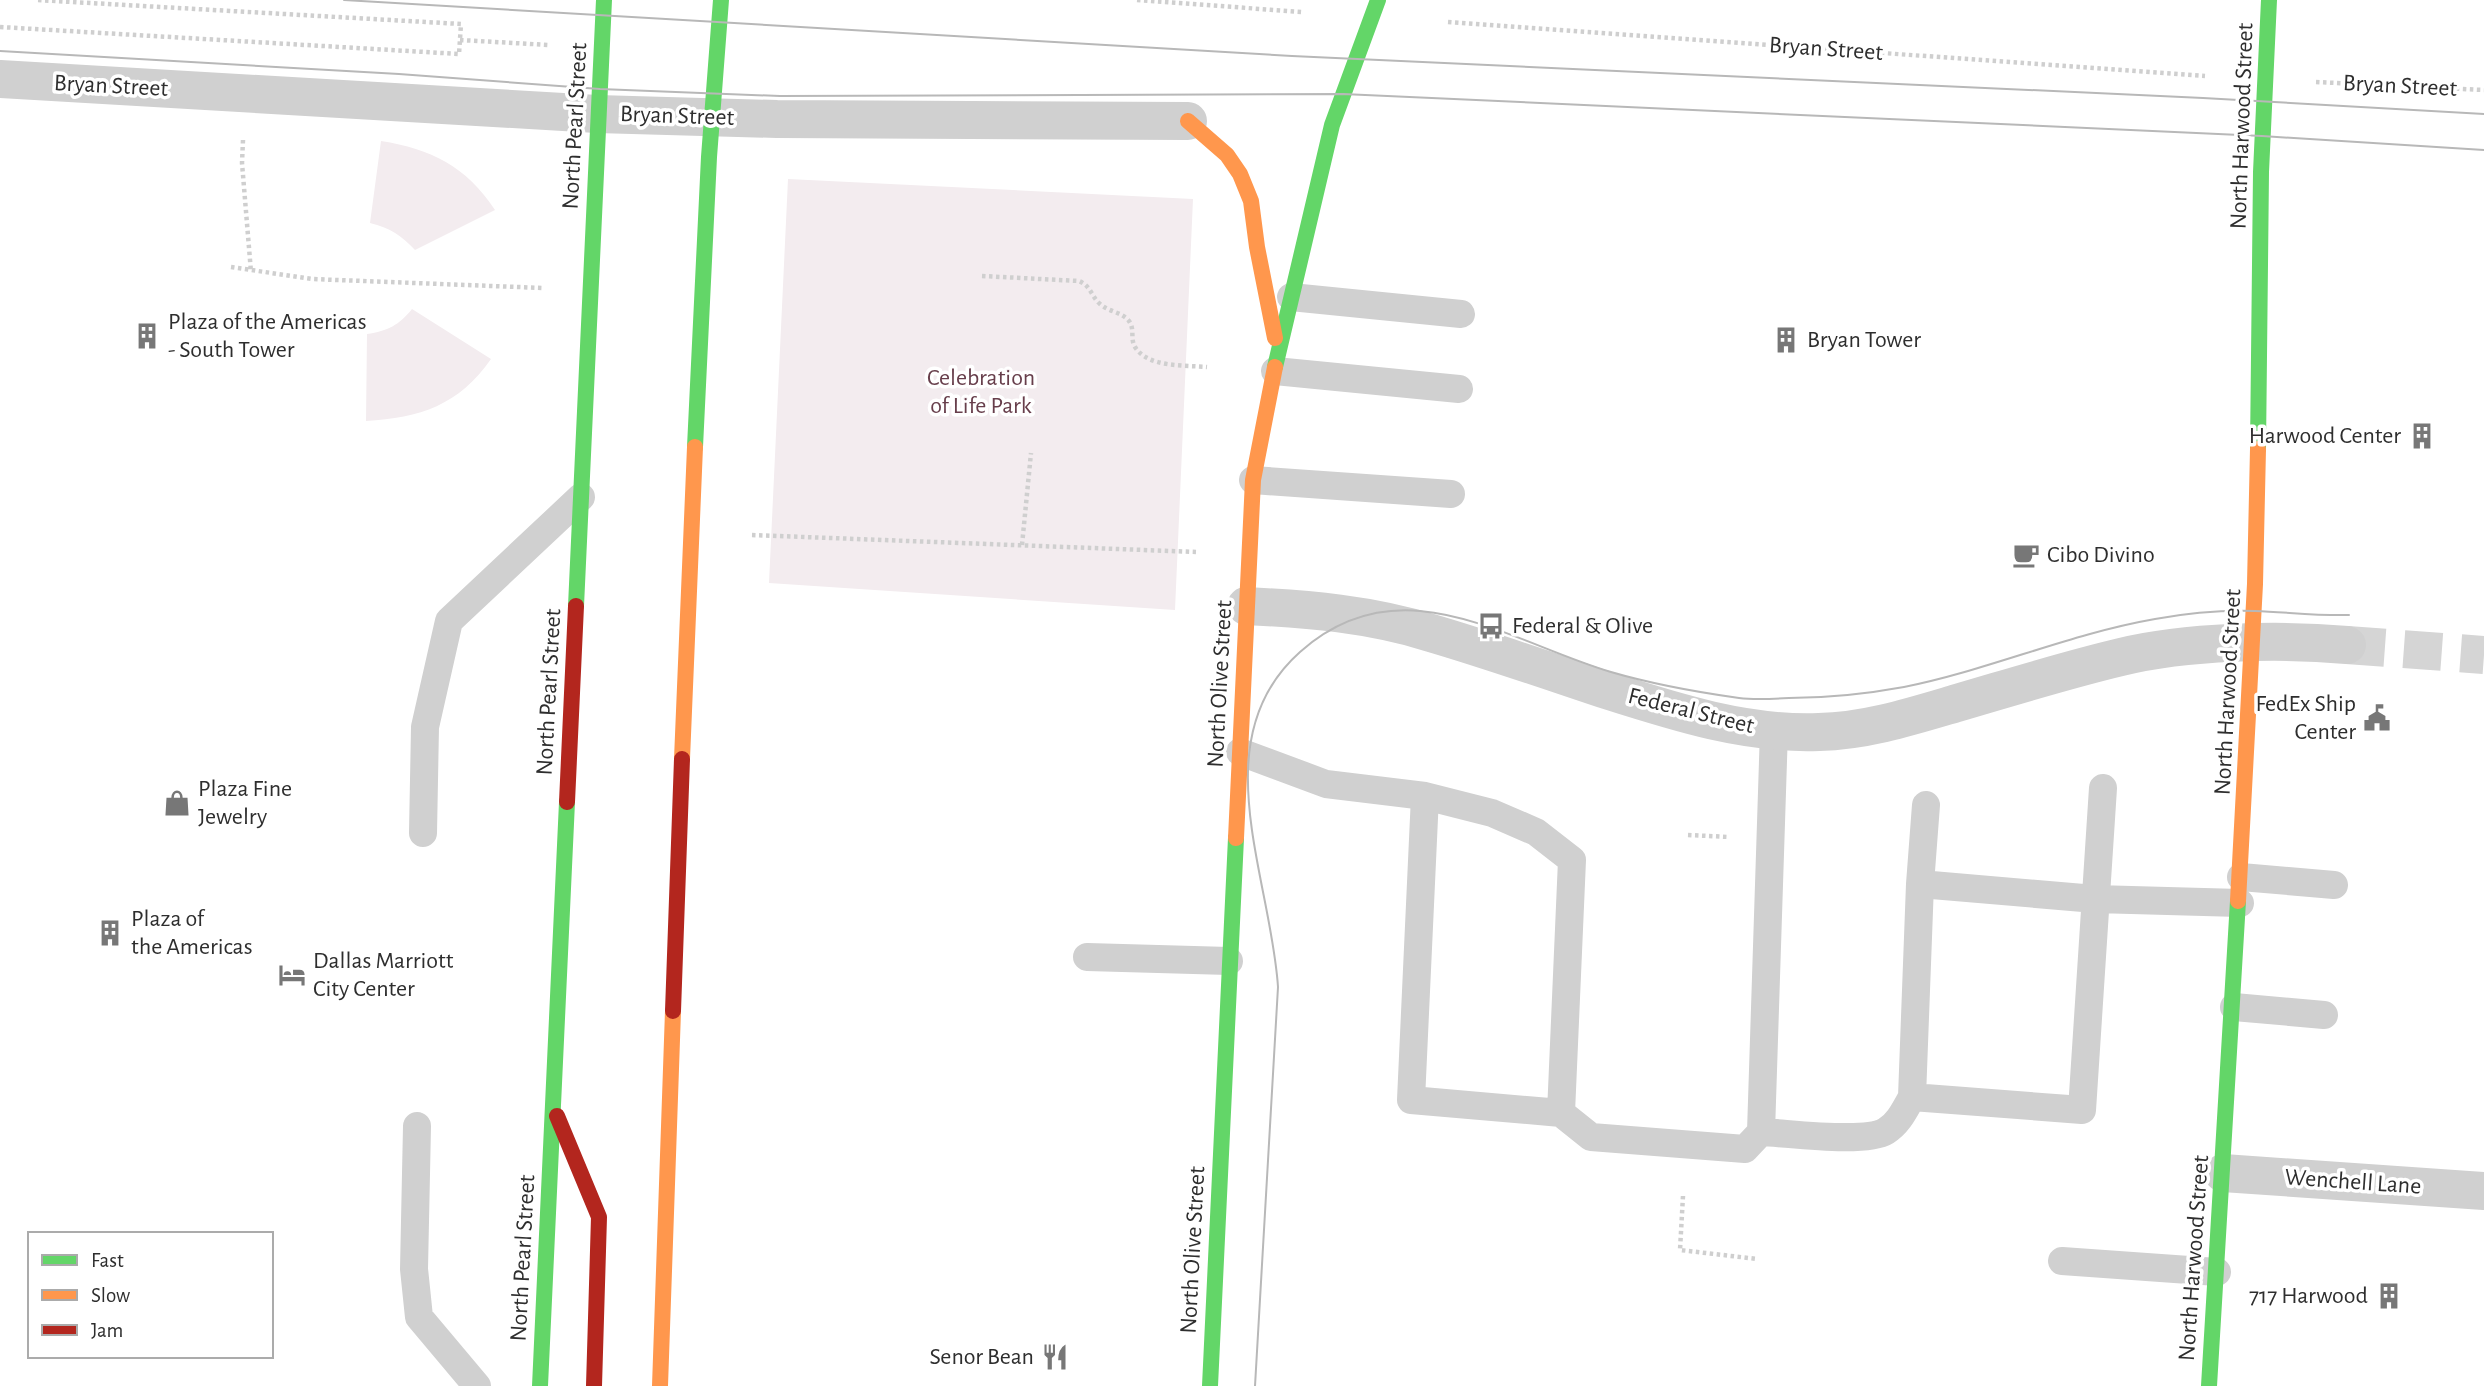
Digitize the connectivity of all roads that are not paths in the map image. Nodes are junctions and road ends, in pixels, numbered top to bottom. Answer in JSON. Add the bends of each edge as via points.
{"nodes":[{"id":1,"x":604,"y":0,"type":"edge"},
{"id":2,"x":721,"y":0,"type":"edge"},
{"id":3,"x":1378,"y":0,"type":"edge"},
{"id":4,"x":2269,"y":0,"type":"edge"},
{"id":5,"x":7,"y":87,"type":"edge"},
{"id":6,"x":597,"y":114,"type":"junction"},
{"id":7,"x":712,"y":117,"type":"junction"},
{"id":8,"x":1188,"y":121,"type":"joint"},
{"id":9,"x":1291,"y":297,"type":"junction"},
{"id":10,"x":1461,"y":314,"type":"dead end"},
{"id":11,"x":1276,"y":362,"type":"junction"},
{"id":12,"x":1459,"y":389,"type":"dead end"},
{"id":13,"x":1253,"y":480,"type":"junction"},
{"id":14,"x":1451,"y":495,"type":"dead end"},
{"id":15,"x":581,"y":497,"type":"junction"},
{"id":16,"x":1246,"y":606,"type":"junction"},
{"id":17,"x":2252,"y":643,"type":"junction"},
{"id":18,"x":2347,"y":645,"type":"tunnel mouth"},
{"id":19,"x":1774,"y":730,"type":"junction"},
{"id":20,"x":1240,"y":752,"type":"junction"},
{"id":21,"x":2103,"y":788,"type":"dead end"},
{"id":22,"x":1425,"y":796,"type":"junction"},
{"id":23,"x":1926,"y":805,"type":"dead end"},
{"id":24,"x":423,"y":833,"type":"dead end"},
{"id":25,"x":1920,"y":884,"type":"junction"},
{"id":26,"x":2334,"y":885,"type":"dead end"},
{"id":27,"x":2240,"y":890,"type":"junction"},
{"id":28,"x":2095,"y":899,"type":"junction"},
{"id":29,"x":1087,"y":957,"type":"dead end"},
{"id":30,"x":1229,"y":961,"type":"junction"},
{"id":31,"x":2234,"y":1007,"type":"junction"},
{"id":32,"x":2324,"y":1014,"type":"dead end"},
{"id":33,"x":1912,"y":1097,"type":"junction"},
{"id":34,"x":553,"y":1104,"type":"junction"},
{"id":35,"x":1561,"y":1113,"type":"junction"},
{"id":36,"x":417,"y":1126,"type":"dead end"},
{"id":37,"x":1761,"y":1132,"type":"junction"},
{"id":38,"x":2223,"y":1173,"type":"junction"},
{"id":39,"x":2484,"y":1191,"type":"edge"},
{"id":40,"x":2062,"y":1261,"type":"dead end"},
{"id":41,"x":2217,"y":1272,"type":"junction"},
{"id":42,"x":477,"y":1386,"type":"edge"},
{"id":43,"x":540,"y":1386,"type":"edge"},
{"id":44,"x":594,"y":1386,"type":"edge"},
{"id":45,"x":660,"y":1386,"type":"edge"},
{"id":46,"x":1210,"y":1386,"type":"edge"},
{"id":47,"x":2209,"y":1386,"type":"edge"}],
"edges":[{"from":1,"to":6,"type":"street","name":"North Pearl Street"},
{"from":2,"to":7,"type":"street"},
{"from":3,"to":9,"type":"street","name":"North Olive Street","via":[[1332,125]]},
{"from":4,"to":17,"type":"street","name":"North Harwood Street"},
{"from":5,"to":6,"type":"street","name":"Bryan Street"},
{"from":6,"to":7,"type":"street","name":"Bryan Street"},
{"from":6,"to":15,"type":"street","name":"North Pearl Street"},
{"from":7,"to":8,"type":"street","name":"Bryan Street"},
{"from":7,"to":45,"type":"street","via":[[689,583]]},
{"from":8,"to":11,"type":"street","via":[[1227,155],[1251,201]]},
{"from":9,"to":10,"type":"lane"},
{"from":9,"to":11,"type":"street","name":"North Olive Street"},
{"from":11,"to":12,"type":"lane"},
{"from":11,"to":13,"type":"street","name":"North Olive Street"},
{"from":13,"to":14,"type":"lane"},
{"from":13,"to":16,"type":"street","name":"North Olive Street"},
{"from":15,"to":24,"type":"lane","via":[[449,621],[425,727]]},
{"from":15,"to":34,"type":"street","name":"North Pearl Street"},
{"from":16,"to":19,"type":"street","name":"Federal Street","via":[[1320,610],[1428,632],[1662,708]]},
{"from":16,"to":20,"type":"street","name":"North Olive Street"},
{"from":17,"to":18,"type":"street","name":"Federal Street"},
{"from":17,"to":19,"type":"street","name":"Federal Street","via":[[2148,651],[1864,727]]},
{"from":17,"to":27,"type":"street","name":"North Harwood Street"},
{"from":19,"to":37,"type":"lane"},
{"from":20,"to":22,"type":"lane","via":[[1326,784]]},
{"from":20,"to":30,"type":"street","name":"North Olive Street"},
{"from":21,"to":28,"type":"lane"},
{"from":22,"to":35,"type":"lane","via":[[1492,813],[1535,832],[1572,860]]},
{"from":22,"to":35,"type":"lane","via":[[1411,1100]]},
{"from":23,"to":25,"type":"lane"},
{"from":25,"to":28,"type":"lane"},
{"from":25,"to":33,"type":"lane"},
{"from":26,"to":27,"type":"lane"},
{"from":27,"to":28,"type":"lane"},
{"from":27,"to":31,"type":"street","name":"North Harwood Street"},
{"from":28,"to":33,"type":"lane","via":[[2082,1110]]},
{"from":29,"to":30,"type":"lane"},
{"from":30,"to":46,"type":"street","name":"North Olive Street"},
{"from":31,"to":32,"type":"lane"},
{"from":31,"to":38,"type":"street","name":"North Harwood Street"},
{"from":33,"to":37,"type":"lane","via":[[1886,1131],[1868,1137]]},
{"from":34,"to":43,"type":"street","name":"North Pearl Street"},
{"from":34,"to":44,"type":"street","via":[[599,1217]]},
{"from":35,"to":37,"type":"lane","via":[[1591,1137],[1745,1149]]},
{"from":36,"to":42,"type":"lane","via":[[414,1269],[419,1317]]},
{"from":38,"to":39,"type":"street","name":"Wenchell Lane"},
{"from":38,"to":41,"type":"street","name":"North Harwood Street"},
{"from":40,"to":41,"type":"lane"},
{"from":41,"to":47,"type":"street","name":"North Harwood Street"}]}
